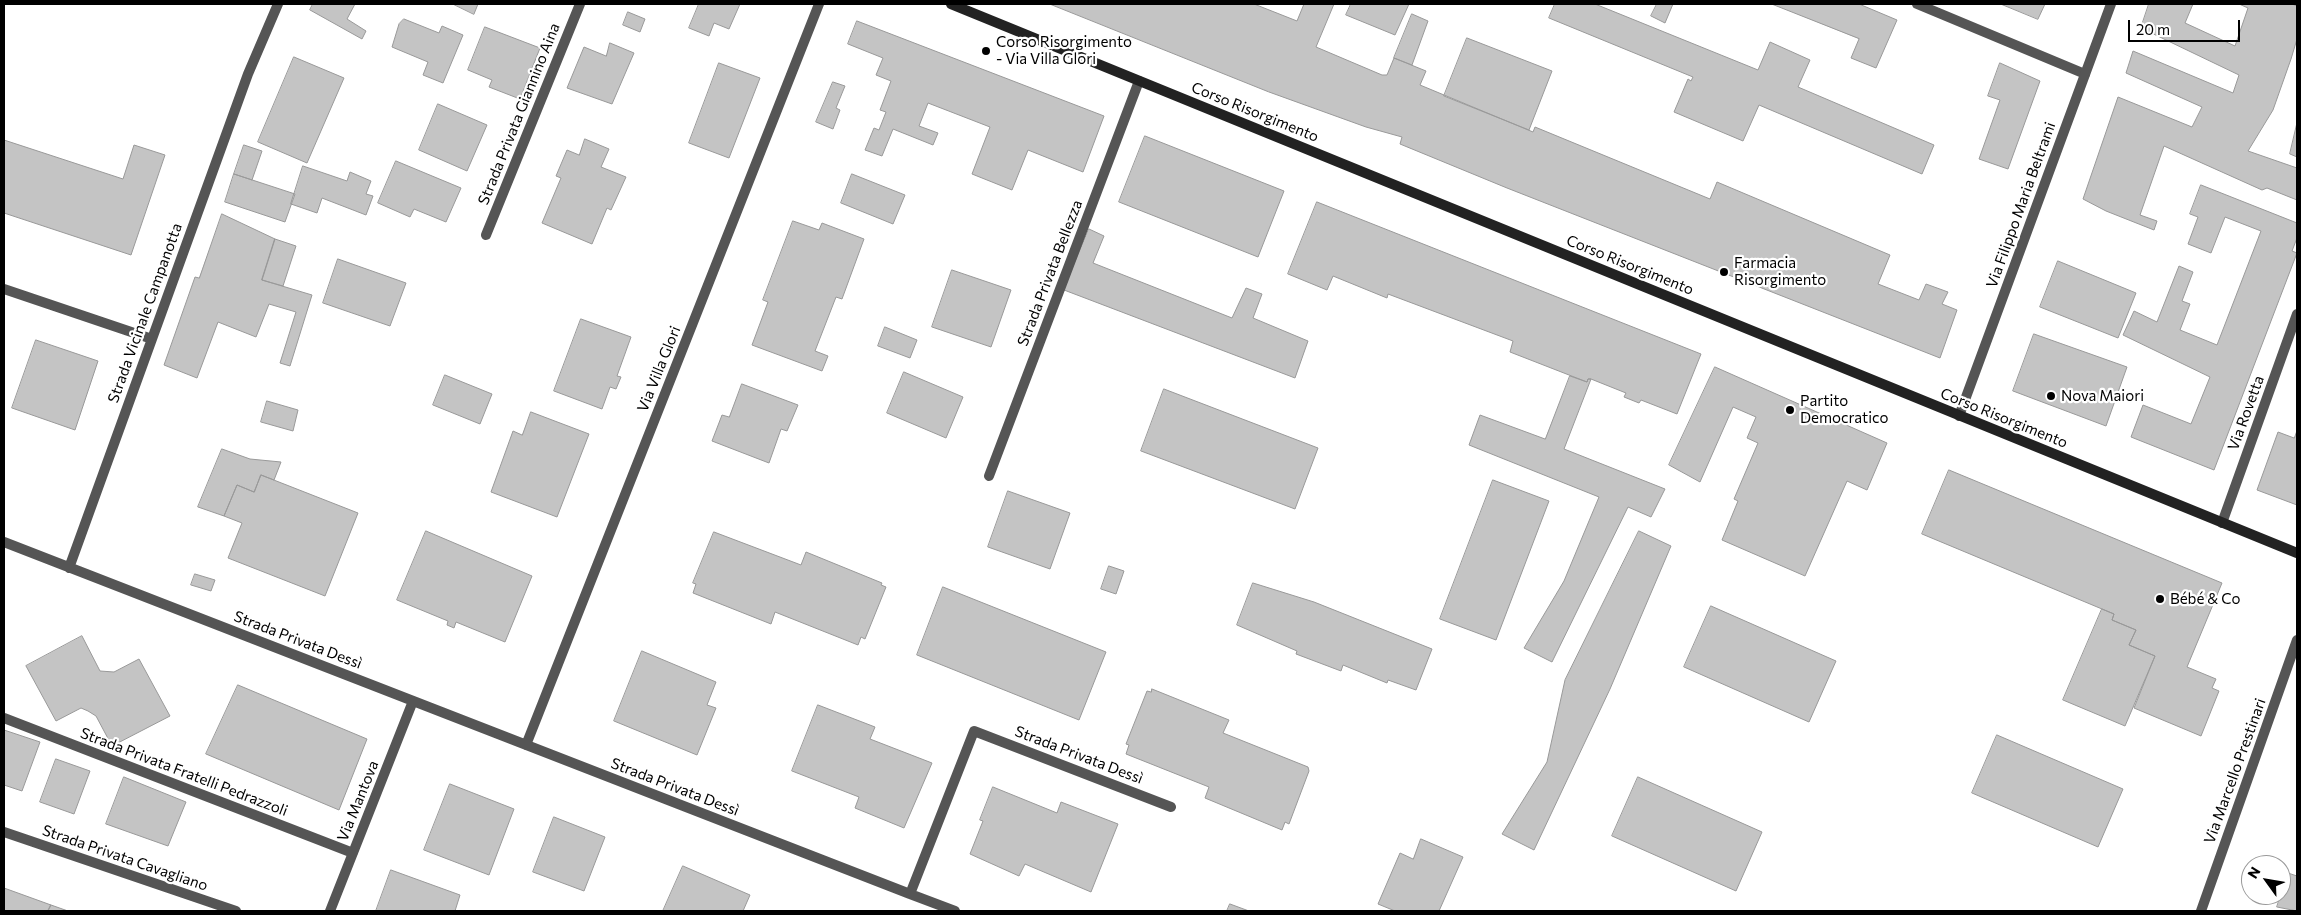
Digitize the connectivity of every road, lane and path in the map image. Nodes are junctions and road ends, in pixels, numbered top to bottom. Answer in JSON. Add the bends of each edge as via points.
{"nodes":[{"id":1,"x":278,"y":4,"type":"edge"},
{"id":2,"x":580,"y":4,"type":"edge"},
{"id":3,"x":819,"y":4,"type":"edge"},
{"id":4,"x":951,"y":4,"type":"edge"},
{"id":5,"x":1917,"y":4,"type":"edge"},
{"id":6,"x":2111,"y":4,"type":"edge"},
{"id":7,"x":2085,"y":74,"type":"junction"},
{"id":8,"x":1139,"y":81,"type":"junction"},
{"id":9,"x":486,"y":235,"type":"dead end"},
{"id":10,"x":4,"y":289,"type":"edge"},
{"id":11,"x":2297,"y":314,"type":"edge"},
{"id":12,"x":152,"y":339,"type":"junction"},
{"id":13,"x":1959,"y":416,"type":"junction"},
{"id":14,"x":989,"y":476,"type":"dead end"},
{"id":15,"x":2222,"y":523,"type":"junction"},
{"id":16,"x":4,"y":542,"type":"edge"},
{"id":17,"x":2297,"y":553,"type":"edge"},
{"id":18,"x":69,"y":568,"type":"junction"},
{"id":19,"x":2297,"y":640,"type":"edge"},
{"id":20,"x":413,"y":701,"type":"junction"},
{"id":21,"x":4,"y":718,"type":"edge"},
{"id":22,"x":526,"y":745,"type":"junction"},
{"id":23,"x":1171,"y":807,"type":"dead end"},
{"id":24,"x":4,"y":832,"type":"edge"},
{"id":25,"x":353,"y":853,"type":"junction"},
{"id":26,"x":910,"y":894,"type":"junction"},
{"id":27,"x":236,"y":911,"type":"edge"},
{"id":28,"x":330,"y":911,"type":"edge"},
{"id":29,"x":955,"y":911,"type":"edge"},
{"id":30,"x":2201,"y":911,"type":"edge"}],
"edges":[{"from":1,"to":12,"type":"street","name":"Strada Vicinale Campanotta","via":[[248,74]]},
{"from":2,"to":9,"type":"street","name":"Strada Privata Giannino Aina"},
{"from":3,"to":22,"type":"street","name":"Via Villa Glori"},
{"from":4,"to":8,"type":"main road","name":"Corso Risorgimento"},
{"from":5,"to":7,"type":"street"},
{"from":6,"to":7,"type":"street","name":"Via Filippo Maria Beltrami"},
{"from":7,"to":13,"type":"street","name":"Via Filippo Maria Beltrami"},
{"from":8,"to":13,"type":"main road","name":"Corso Risorgimento"},
{"from":8,"to":14,"type":"street","name":"Strada Privata Bellezza"},
{"from":10,"to":12,"type":"street"},
{"from":11,"to":15,"type":"street","name":"Via Rovetta"},
{"from":12,"to":18,"type":"street","name":"Strada Vicinale Campanotta"},
{"from":13,"to":15,"type":"main road","name":"Corso Risorgimento"},
{"from":15,"to":17,"type":"main road","name":"Corso Risorgimento"},
{"from":16,"to":18,"type":"street"},
{"from":18,"to":20,"type":"street","name":"Strada Privata Dessì"},
{"from":19,"to":30,"type":"street","name":"Via Marcello Prestinari"},
{"from":20,"to":22,"type":"street","name":"Strada Privata Dessì"},
{"from":20,"to":25,"type":"street","name":"Via Mantova"},
{"from":21,"to":25,"type":"street","name":"Strada Privata Fratelli Pedrazzoli"},
{"from":22,"to":26,"type":"street","name":"Strada Privata Dessì"},
{"from":23,"to":26,"type":"street","name":"Strada Privata Dessì","via":[[974,730]]},
{"from":24,"to":27,"type":"street","name":"Strada Privata Cavagliano"},
{"from":25,"to":28,"type":"street","name":"Via Mantova"},
{"from":26,"to":29,"type":"street"}]}
